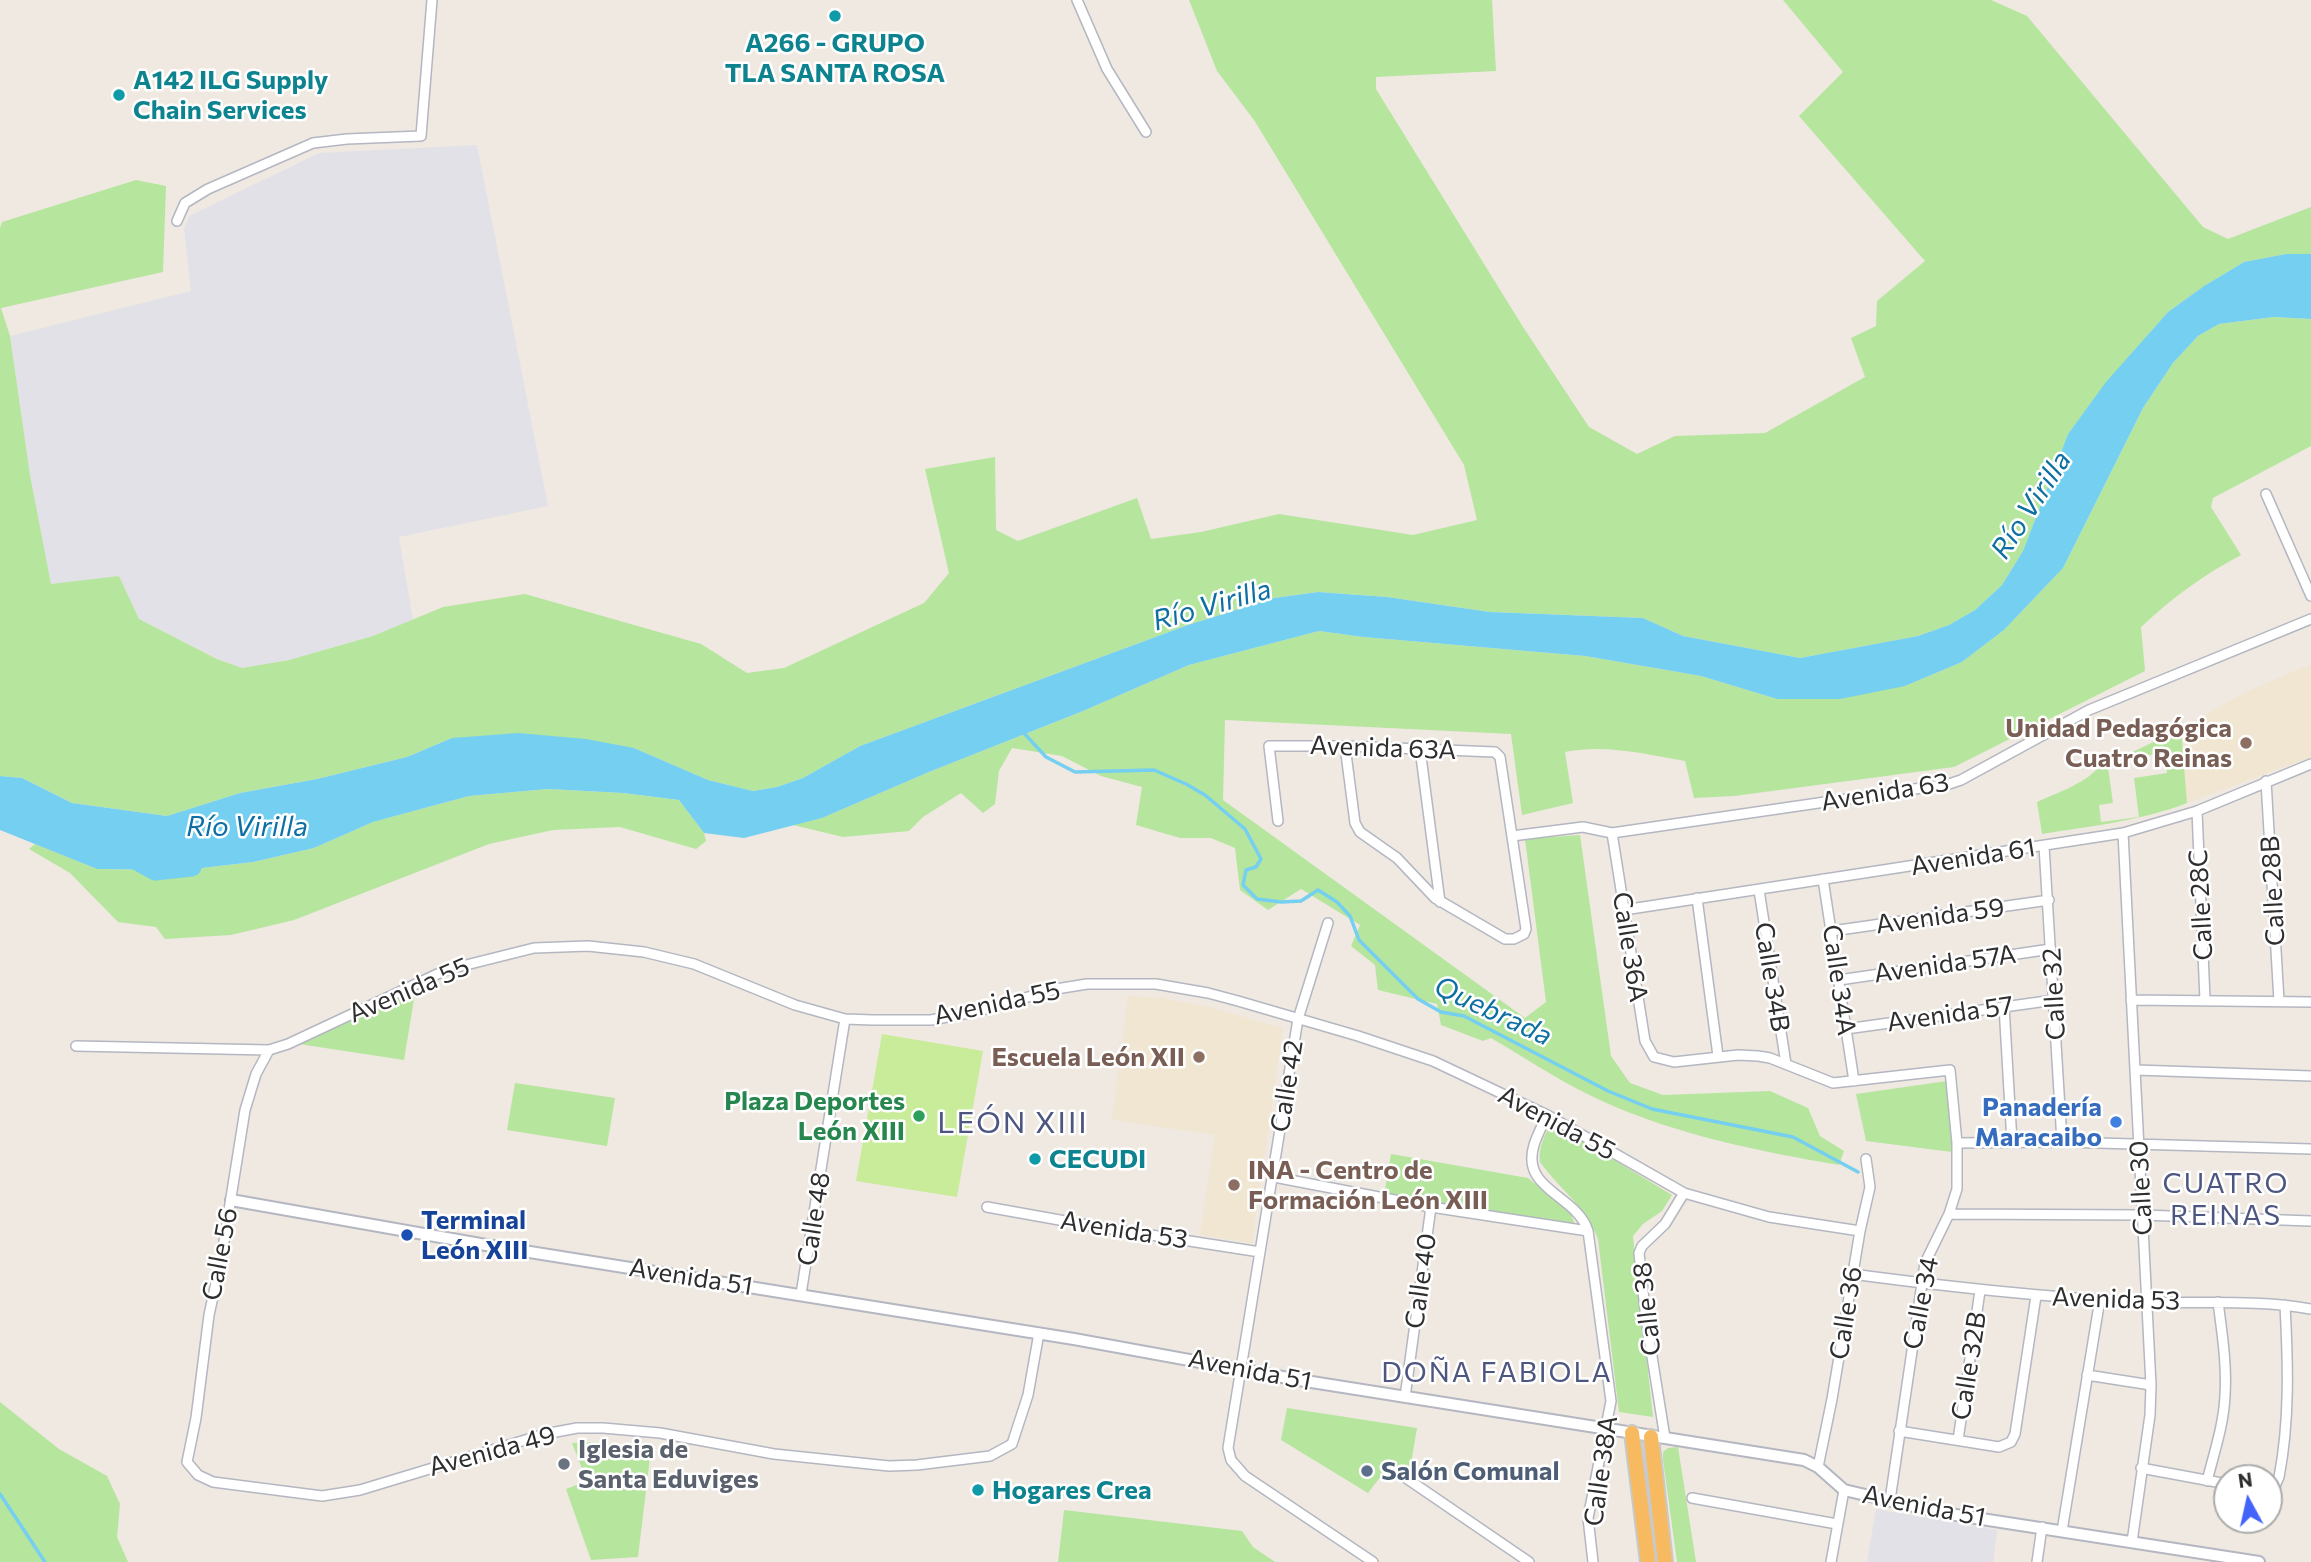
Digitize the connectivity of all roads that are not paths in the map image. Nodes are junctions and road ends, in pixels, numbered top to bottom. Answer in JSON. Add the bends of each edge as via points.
{"nodes":[{"id":1,"x":432,"y":0,"type":"edge"},
{"id":2,"x":1077,"y":0,"type":"edge"},
{"id":3,"x":1146,"y":132,"type":"dead end"},
{"id":4,"x":177,"y":221,"type":"dead end"},
{"id":5,"x":2266,"y":494,"type":"dead end"},
{"id":6,"x":2311,"y":596,"type":"edge"},
{"id":7,"x":2311,"y":620,"type":"edge"},
{"id":8,"x":1345,"y":746,"type":"junction"},
{"id":9,"x":1420,"y":749,"type":"junction"},
{"id":10,"x":2311,"y":764,"type":"edge"},
{"id":11,"x":2266,"y":781,"type":"junction"},
{"id":12,"x":2197,"y":811,"type":"junction"},
{"id":13,"x":1278,"y":821,"type":"dead end"},
{"id":14,"x":1612,"y":833,"type":"junction"},
{"id":15,"x":2123,"y":833,"type":"junction"},
{"id":16,"x":1512,"y":836,"type":"junction"},
{"id":17,"x":2044,"y":846,"type":"junction"},
{"id":18,"x":1823,"y":880,"type":"junction"},
{"id":19,"x":1759,"y":890,"type":"junction"},
{"id":20,"x":1697,"y":898,"type":"junction"},
{"id":21,"x":2049,"y":900,"type":"junction"},
{"id":22,"x":1440,"y":902,"type":"junction"},
{"id":23,"x":1624,"y":910,"type":"junction"},
{"id":24,"x":1328,"y":923,"type":"dead end"},
{"id":25,"x":1832,"y":931,"type":"junction"},
{"id":26,"x":2051,"y":949,"type":"junction"},
{"id":27,"x":1839,"y":980,"type":"junction"},
{"id":28,"x":2054,"y":1000,"type":"junction"},
{"id":29,"x":2131,"y":1000,"type":"junction"},
{"id":30,"x":2206,"y":1000,"type":"junction"},
{"id":31,"x":2279,"y":1001,"type":"junction"},
{"id":32,"x":2311,"y":1002,"type":"edge"},
{"id":33,"x":2004,"y":1006,"type":"junction"},
{"id":34,"x":845,"y":1018,"type":"junction"},
{"id":35,"x":1298,"y":1019,"type":"junction"},
{"id":36,"x":1846,"y":1029,"type":"junction"},
{"id":37,"x":76,"y":1046,"type":"dead end"},
{"id":38,"x":269,"y":1050,"type":"junction"},
{"id":39,"x":1718,"y":1056,"type":"junction"},
{"id":40,"x":1786,"y":1064,"type":"junction"},
{"id":41,"x":2136,"y":1070,"type":"junction"},
{"id":42,"x":2311,"y":1076,"type":"edge"},
{"id":43,"x":1854,"y":1081,"type":"junction"},
{"id":44,"x":1547,"y":1115,"type":"junction"},
{"id":45,"x":2012,"y":1142,"type":"junction"},
{"id":46,"x":2062,"y":1142,"type":"junction"},
{"id":47,"x":1957,"y":1143,"type":"junction"},
{"id":48,"x":2139,"y":1144,"type":"junction"},
{"id":49,"x":2311,"y":1149,"type":"edge"},
{"id":50,"x":1866,"y":1159,"type":"dead end"},
{"id":51,"x":1274,"y":1177,"type":"junction"},
{"id":52,"x":1684,"y":1193,"type":"junction"},
{"id":53,"x":231,"y":1200,"type":"junction"},
{"id":54,"x":987,"y":1207,"type":"dead end"},
{"id":55,"x":1431,"y":1207,"type":"junction"},
{"id":56,"x":1949,"y":1214,"type":"junction"},
{"id":57,"x":2142,"y":1215,"type":"junction"},
{"id":58,"x":2311,"y":1221,"type":"edge"},
{"id":59,"x":1588,"y":1231,"type":"junction"},
{"id":60,"x":1860,"y":1231,"type":"junction"},
{"id":61,"x":1261,"y":1251,"type":"junction"},
{"id":62,"x":1852,"y":1274,"type":"junction"},
{"id":63,"x":1921,"y":1284,"type":"junction"},
{"id":64,"x":1980,"y":1291,"type":"junction"},
{"id":65,"x":801,"y":1294,"type":"junction"},
{"id":66,"x":2036,"y":1296,"type":"junction"},
{"id":67,"x":2100,"y":1299,"type":"junction"},
{"id":68,"x":2147,"y":1302,"type":"junction"},
{"id":69,"x":2218,"y":1302,"type":"junction"},
{"id":70,"x":2285,"y":1304,"type":"junction"},
{"id":71,"x":2311,"y":1309,"type":"edge"},
{"id":72,"x":1039,"y":1333,"type":"junction"},
{"id":73,"x":1239,"y":1369,"type":"junction"},
{"id":74,"x":2087,"y":1374,"type":"junction"},
{"id":75,"x":2151,"y":1385,"type":"junction"},
{"id":76,"x":1405,"y":1397,"type":"junction"},
{"id":77,"x":1606,"y":1429,"type":"junction"},
{"id":78,"x":1899,"y":1431,"type":"junction"},
{"id":79,"x":1633,"y":1433,"type":"junction"},
{"id":80,"x":1658,"y":1438,"type":"junction"},
{"id":81,"x":1958,"y":1440,"type":"junction"},
{"id":82,"x":187,"y":1462,"type":"joint"},
{"id":83,"x":2282,"y":1464,"type":"edge"},
{"id":84,"x":1818,"y":1467,"type":"junction"},
{"id":85,"x":2141,"y":1468,"type":"junction"},
{"id":86,"x":1636,"y":1471,"type":"junction"},
{"id":87,"x":1406,"y":1478,"type":"dead end"},
{"id":88,"x":2207,"y":1481,"type":"junction"},
{"id":89,"x":2213,"y":1482,"type":"edge"},
{"id":90,"x":1844,"y":1490,"type":"junction"},
{"id":91,"x":1692,"y":1497,"type":"dead end"},
{"id":92,"x":1890,"y":1500,"type":"junction"},
{"id":93,"x":1837,"y":1524,"type":"junction"},
{"id":94,"x":2042,"y":1527,"type":"junction"},
{"id":95,"x":2062,"y":1531,"type":"junction"},
{"id":96,"x":2132,"y":1542,"type":"junction"},
{"id":97,"x":2213,"y":1558,"type":"edge"},
{"id":98,"x":1373,"y":1562,"type":"edge"},
{"id":99,"x":1529,"y":1562,"type":"edge"},
{"id":100,"x":1593,"y":1562,"type":"edge"},
{"id":101,"x":1639,"y":1562,"type":"edge"},
{"id":102,"x":1648,"y":1562,"type":"edge"},
{"id":103,"x":1665,"y":1562,"type":"edge"},
{"id":104,"x":1831,"y":1562,"type":"edge"},
{"id":105,"x":2037,"y":1562,"type":"edge"},
{"id":106,"x":2259,"y":1562,"type":"edge"}],
"edges":[{"from":1,"to":4,"type":"street","via":[[421,136],[313,143],[208,189],[184,203]]},
{"from":2,"to":3,"type":"street","via":[[1107,69]]},
{"from":5,"to":6,"type":"street"},
{"from":7,"to":14,"type":"street","name":"Avenida 63","via":[[2089,710],[1961,780]]},
{"from":8,"to":9,"type":"street","name":"Avenida 63A"},
{"from":8,"to":13,"type":"street","name":"Avenida 63A","via":[[1267,748]]},
{"from":8,"to":22,"type":"street","via":[[1360,832],[1397,858]]},
{"from":9,"to":16,"type":"street","name":"Avenida 63A","via":[[1497,754]]},
{"from":9,"to":22,"type":"street"},
{"from":10,"to":11,"type":"street","name":"Avenida 61"},
{"from":11,"to":12,"type":"street","name":"Avenida 61"},
{"from":11,"to":31,"type":"street","name":"Calle 28B"},
{"from":12,"to":15,"type":"street","name":"Avenida 61"},
{"from":12,"to":30,"type":"street","name":"Calle 28C"},
{"from":14,"to":16,"type":"street","name":"Avenida 63","via":[[1583,827]]},
{"from":14,"to":23,"type":"street","name":"Calle 36A"},
{"from":15,"to":17,"type":"street","name":"Avenida 61"},
{"from":15,"to":29,"type":"street","name":"Calle 30"},
{"from":16,"to":22,"type":"street","via":[[1524,934],[1505,939]]},
{"from":17,"to":18,"type":"street","name":"Avenida 61"},
{"from":17,"to":21,"type":"street","name":"Calle 32"},
{"from":18,"to":19,"type":"street","name":"Avenida 61"},
{"from":18,"to":25,"type":"street","name":"Calle 34A"},
{"from":19,"to":20,"type":"street","name":"Avenida 61"},
{"from":19,"to":40,"type":"street","name":"Calle 34B"},
{"from":20,"to":23,"type":"street","name":"Avenida 61"},
{"from":20,"to":39,"type":"street"},
{"from":21,"to":25,"type":"street","name":"Avenida 59"},
{"from":21,"to":26,"type":"street","name":"Calle 32"},
{"from":23,"to":39,"type":"street","name":"Calle 36A","via":[[1645,1041],[1654,1058],[1674,1062]]},
{"from":24,"to":35,"type":"street","name":"Calle 42"},
{"from":25,"to":27,"type":"street","name":"Calle 34A"},
{"from":26,"to":27,"type":"street","name":"Avenida 57A"},
{"from":26,"to":28,"type":"street","name":"Calle 32"},
{"from":27,"to":36,"type":"street","name":"Calle 34A"},
{"from":28,"to":33,"type":"street","name":"Avenida 57"},
{"from":28,"to":46,"type":"street","name":"Calle 32"},
{"from":29,"to":30,"type":"street"},
{"from":29,"to":41,"type":"street","name":"Calle 30"},
{"from":30,"to":31,"type":"street"},
{"from":31,"to":32,"type":"street"},
{"from":33,"to":36,"type":"street","name":"Avenida 57"},
{"from":33,"to":45,"type":"street"},
{"from":34,"to":35,"type":"street","name":"Avenida 55","via":[[931,1020],[1087,984],[1156,984],[1208,993]]},
{"from":34,"to":38,"type":"street","name":"Avenida 55","via":[[782,1000],[694,964],[645,952],[589,946],[534,948],[446,970]]},
{"from":34,"to":65,"type":"street","name":"Calle 48"},
{"from":35,"to":44,"type":"street","name":"Avenida 55","via":[[1433,1061]]},
{"from":35,"to":51,"type":"street","name":"Calle 42"},
{"from":36,"to":43,"type":"street","name":"Calle 34A"},
{"from":37,"to":38,"type":"street","name":"Avenida 55"},
{"from":38,"to":53,"type":"street","name":"Calle 56","via":[[245,1110]]},
{"from":39,"to":40,"type":"street","via":[[1749,1055]]},
{"from":40,"to":43,"type":"street","via":[[1825,1082]]},
{"from":41,"to":42,"type":"street"},
{"from":41,"to":48,"type":"street","name":"Calle 30"},
{"from":43,"to":47,"type":"street","name":"Calle 34","via":[[1949,1069]]},
{"from":44,"to":52,"type":"street","name":"Avenida 55"},
{"from":44,"to":59,"type":"street","name":"Calle 38A","via":[[1534,1145],[1531,1162],[1535,1174],[1584,1219]]},
{"from":45,"to":46,"type":"street"},
{"from":45,"to":47,"type":"street"},
{"from":46,"to":48,"type":"street"},
{"from":47,"to":56,"type":"street","name":"Calle 34","via":[[1958,1185]]},
{"from":48,"to":49,"type":"street"},
{"from":48,"to":57,"type":"street","name":"Calle 30"},
{"from":50,"to":60,"type":"street","name":"Calle 36","via":[[1870,1187]]},
{"from":51,"to":55,"type":"street"},
{"from":51,"to":61,"type":"street","name":"Calle 42"},
{"from":52,"to":60,"type":"street","name":"Avenida 55","via":[[1769,1217]]},
{"from":52,"to":80,"type":"street","name":"Calle 38","via":[[1639,1253]]},
{"from":53,"to":65,"type":"street","name":"Avenida 51"},
{"from":53,"to":82,"type":"street","name":"Calle 56"},
{"from":54,"to":61,"type":"street","name":"Avenida 53"},
{"from":55,"to":59,"type":"street"},
{"from":55,"to":76,"type":"street","name":"Calle 40"},
{"from":56,"to":57,"type":"street"},
{"from":56,"to":63,"type":"street","name":"Calle 34","via":[[1929,1251]]},
{"from":57,"to":58,"type":"street"},
{"from":57,"to":68,"type":"street","name":"Calle 30"},
{"from":59,"to":77,"type":"street","name":"Calle 38A","via":[[1611,1401]]},
{"from":60,"to":62,"type":"street","name":"Calle 36"},
{"from":61,"to":73,"type":"street","name":"Calle 42"},
{"from":62,"to":63,"type":"street","name":"Avenida 53"},
{"from":62,"to":84,"type":"street","name":"Calle 36"},
{"from":63,"to":64,"type":"street","name":"Avenida 53"},
{"from":63,"to":78,"type":"street","name":"Calle 34"},
{"from":64,"to":66,"type":"street","name":"Avenida 53"},
{"from":64,"to":81,"type":"street","name":"Calle 32B"},
{"from":65,"to":72,"type":"street","name":"Avenida 51"},
{"from":66,"to":67,"type":"street","name":"Avenida 53"},
{"from":66,"to":81,"type":"street","via":[[2015,1434],[2008,1444],[1998,1447]]},
{"from":67,"to":68,"type":"street","name":"Avenida 53"},
{"from":67,"to":74,"type":"street"},
{"from":68,"to":69,"type":"street","name":"Avenida 53"},
{"from":68,"to":75,"type":"street","name":"Calle 30"},
{"from":69,"to":70,"type":"street","name":"Avenida 53"},
{"from":69,"to":88,"type":"street","via":[[2225,1397]]},
{"from":70,"to":71,"type":"street","name":"Avenida 53"},
{"from":70,"to":83,"type":"street","via":[[2289,1377]]},
{"from":72,"to":73,"type":"street","name":"Avenida 51"},
{"from":72,"to":82,"type":"street","name":"Avenida 49","via":[[1028,1395],[1012,1444],[990,1456],[889,1466],[774,1454],[650,1432],[577,1429],[545,1434],[360,1490],[321,1496],[213,1482],[198,1475]]},
{"from":73,"to":76,"type":"street","name":"Avenida 51"},
{"from":73,"to":98,"type":"street","name":"Calle 42","via":[[1228,1438],[1231,1460],[1245,1476]]},
{"from":74,"to":75,"type":"street"},
{"from":74,"to":95,"type":"street"},
{"from":75,"to":85,"type":"street","name":"Calle 30"},
{"from":76,"to":77,"type":"street","name":"Avenida 51"},
{"from":77,"to":79,"type":"street","name":"Avenida 51"},
{"from":77,"to":100,"type":"street","name":"Calle 38A","via":[[1588,1518]]},
{"from":78,"to":81,"type":"street"},
{"from":78,"to":92,"type":"street","name":"Calle 34"},
{"from":79,"to":80,"type":"street","name":"Avenida 51"},
{"from":79,"to":86,"type":"highway"},
{"from":80,"to":84,"type":"street","name":"Avenida 51","via":[[1804,1460]]},
{"from":80,"to":103,"type":"highway"},
{"from":84,"to":90,"type":"street","name":"Avenida 51"},
{"from":85,"to":88,"type":"street"},
{"from":85,"to":96,"type":"street","name":"Calle 30"},
{"from":86,"to":101,"type":"highway"},
{"from":86,"to":102,"type":"highway"},
{"from":87,"to":99,"type":"street"},
{"from":88,"to":89,"type":"street"},
{"from":90,"to":92,"type":"street","name":"Avenida 51"},
{"from":90,"to":93,"type":"street"},
{"from":91,"to":93,"type":"street"},
{"from":92,"to":94,"type":"street","name":"Avenida 51","via":[[1943,1513]]},
{"from":93,"to":104,"type":"street"},
{"from":94,"to":95,"type":"street","name":"Avenida 51"},
{"from":94,"to":105,"type":"street"},
{"from":95,"to":96,"type":"street","name":"Avenida 51"},
{"from":96,"to":97,"type":"street","name":"Avenida 51"},
{"from":97,"to":106,"type":"street","name":"Avenida 51"}]}
